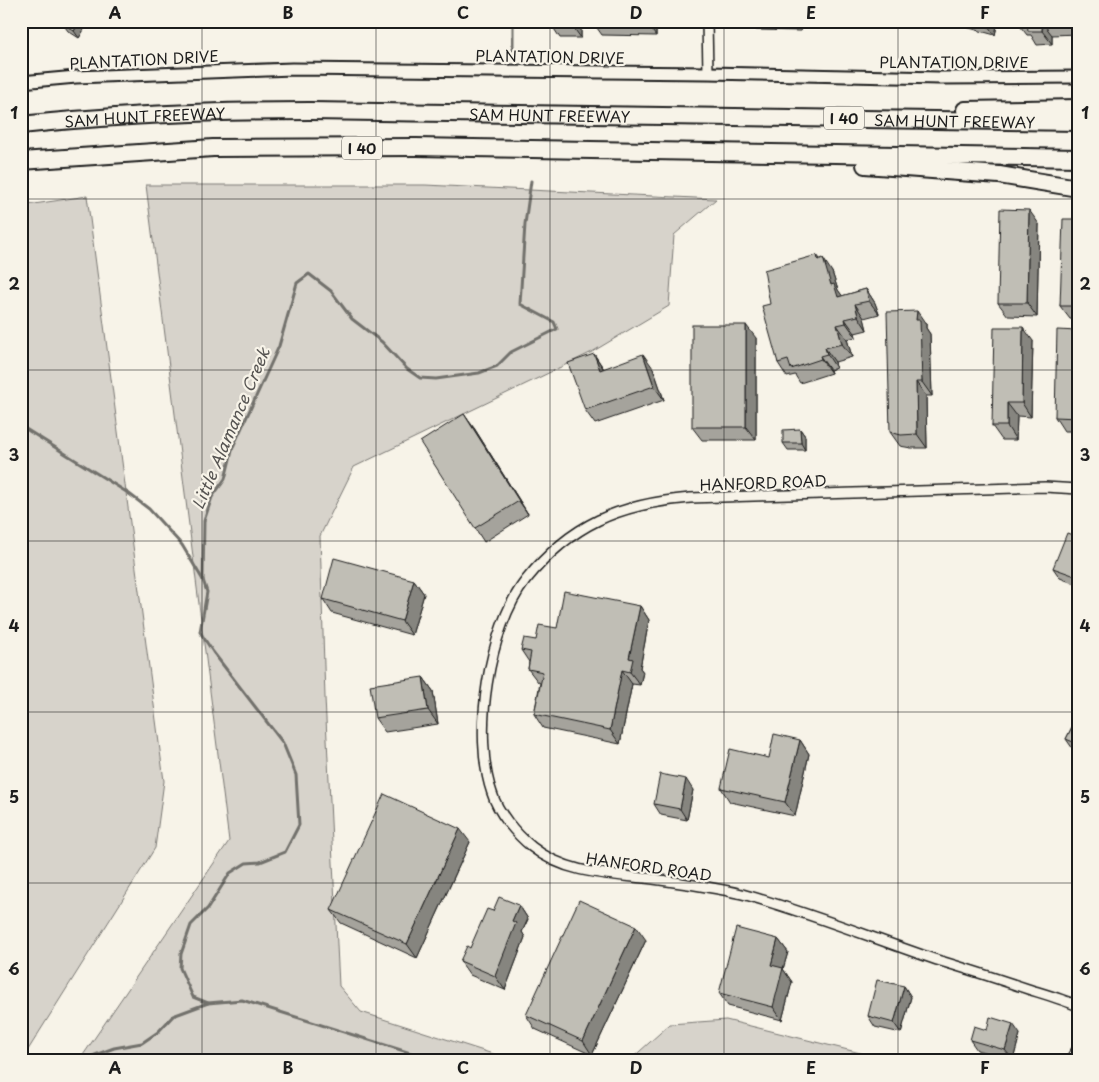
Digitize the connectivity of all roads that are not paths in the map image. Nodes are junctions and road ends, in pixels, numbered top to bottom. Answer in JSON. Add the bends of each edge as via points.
{"nodes":[{"id":1,"x":707,"y":21,"type":"edge"},
{"id":2,"x":708,"y":73,"type":"junction"},
{"id":3,"x":1078,"y":77,"type":"edge"},
{"id":4,"x":21,"y":82,"type":"edge"},
{"id":5,"x":1078,"y":108,"type":"edge"},
{"id":6,"x":611,"y":114,"type":"junction"},
{"id":7,"x":1078,"y":122,"type":"edge"},
{"id":8,"x":21,"y":125,"type":"edge"},
{"id":9,"x":703,"y":153,"type":"junction"},
{"id":10,"x":1078,"y":158,"type":"edge"},
{"id":11,"x":21,"y":161,"type":"edge"},
{"id":12,"x":1078,"y":188,"type":"edge"},
{"id":13,"x":1078,"y":488,"type":"edge"},
{"id":14,"x":1078,"y":1006,"type":"edge"},
{"id":15,"x":1078,"y":1051,"type":"edge"},
{"id":16,"x":1071,"y":1061,"type":"edge"}],
"edges":[{"from":1,"to":2,"type":"street"},
{"from":2,"to":3,"type":"street","name":"PLANTATION DRIVE"},
{"from":2,"to":4,"type":"street","name":"PLANTATION DRIVE","via":[[292,68]]},
{"from":5,"to":6,"type":"highway"},
{"from":6,"to":7,"type":"highway","name":"SAM HUNT FREEWAY","number":"I 40"},
{"from":6,"to":8,"type":"highway","name":"SAM HUNT FREEWAY","number":"I 40","via":[[256,111],[101,117]]},
{"from":9,"to":10,"type":"highway","number":"I 40"},
{"from":9,"to":11,"type":"highway","number":"I 40","via":[[416,147],[213,148]]},
{"from":9,"to":12,"type":"highway","via":[[999,175]]},
{"from":13,"to":14,"type":"street","name":"HANFORD ROAD","via":[[690,498],[653,501],[616,512],[580,529],[548,555],[512,601],[494,648],[483,739],[484,766],[492,796],[509,823],[532,847],[552,860],[580,870],[741,894]]},
{"from":15,"to":16,"type":"street"}]}
